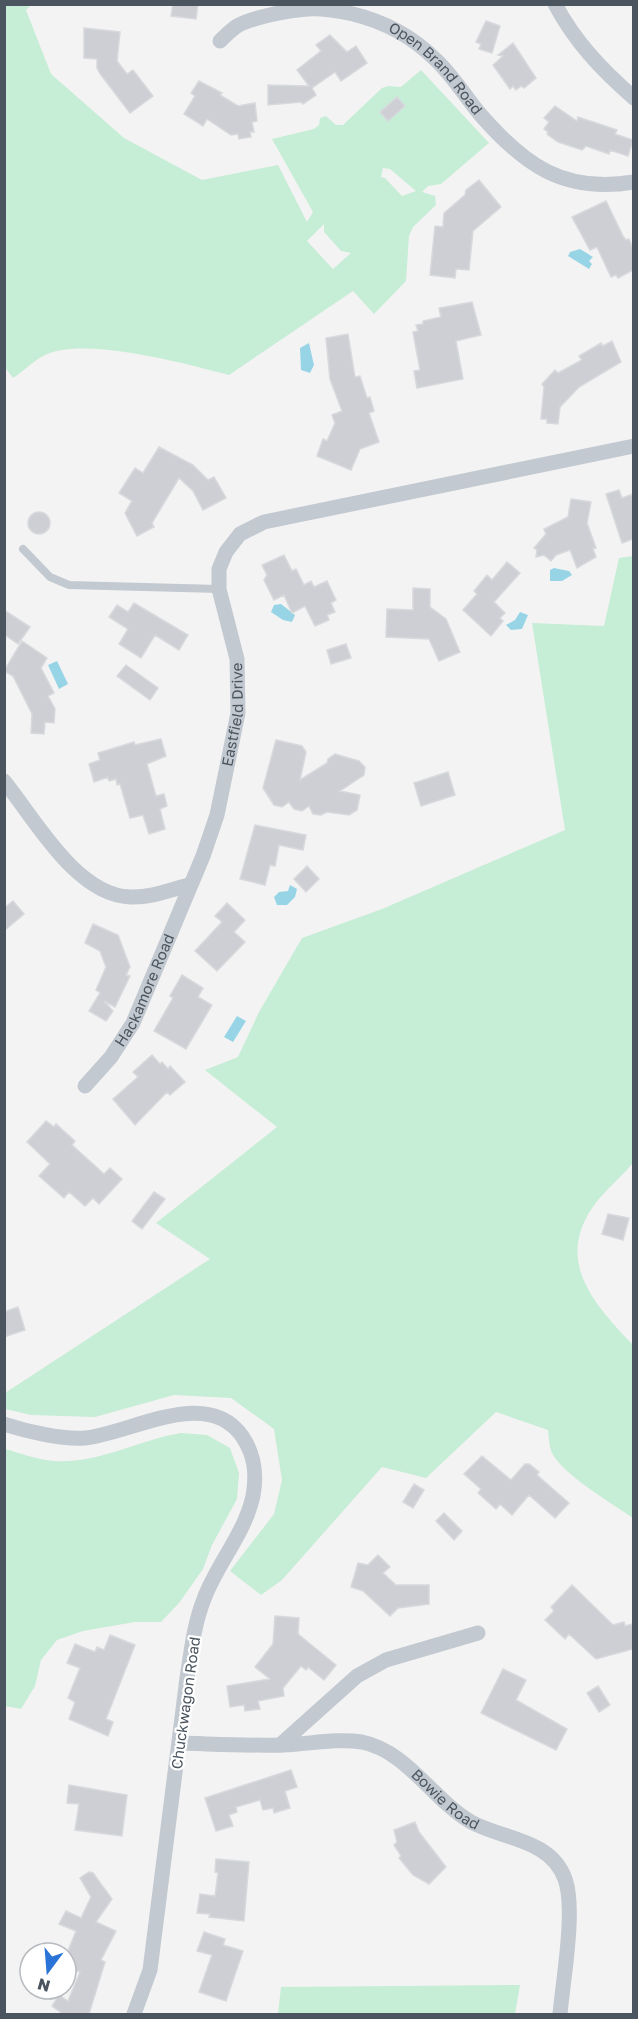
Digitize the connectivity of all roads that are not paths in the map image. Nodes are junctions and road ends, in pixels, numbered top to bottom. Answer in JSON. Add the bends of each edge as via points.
{"nodes":[{"id":1,"x":555,"y":4,"type":"edge"},
{"id":2,"x":220,"y":41,"type":"dead end"},
{"id":3,"x":633,"y":98,"type":"edge"},
{"id":4,"x":633,"y":182,"type":"edge"},
{"id":5,"x":633,"y":447,"type":"edge"},
{"id":6,"x":22,"y":549,"type":"dead end"},
{"id":7,"x":219,"y":589,"type":"junction"},
{"id":8,"x":4,"y":782,"type":"edge"},
{"id":9,"x":189,"y":885,"type":"junction"},
{"id":10,"x":85,"y":1086,"type":"dead end"},
{"id":11,"x":4,"y":1424,"type":"edge"},
{"id":12,"x":478,"y":1633,"type":"dead end"},
{"id":13,"x":180,"y":1743,"type":"junction"},
{"id":14,"x":280,"y":1745,"type":"junction"},
{"id":15,"x":134,"y":2014,"type":"edge"},
{"id":16,"x":560,"y":2014,"type":"edge"}],
"edges":[{"from":1,"to":3,"type":"street","via":[[567,27],[600,69]]},
{"from":2,"to":4,"type":"street","name":"Open Brand Road","via":[[238,26],[294,10],[320,8],[370,18],[396,28],[438,61],[502,138],[540,170],[565,179],[595,183]]},
{"from":5,"to":7,"type":"street","name":"Eastfield Drive","via":[[264,522],[240,534],[226,552],[219,569]]},
{"from":6,"to":7,"type":"lane","via":[[50,577],[69,585]]},
{"from":7,"to":9,"type":"street","name":"Eastfield Drive","via":[[237,659],[238,713],[217,815]]},
{"from":8,"to":9,"type":"street","via":[[70,865],[93,885],[111,894],[130,897]]},
{"from":9,"to":10,"type":"street","name":"Hackamore Road","via":[[133,1023]]},
{"from":11,"to":13,"type":"street","name":"Chuckwagon Road","via":[[84,1438],[179,1414],[205,1412],[224,1419],[248,1445],[255,1464],[252,1499],[204,1599],[187,1678]]},
{"from":12,"to":14,"type":"street","via":[[386,1660],[357,1676]]},
{"from":13,"to":14,"type":"street","name":"Bowie Road"},
{"from":13,"to":15,"type":"street","name":"Chuckwagon Road","via":[[150,1970]]},
{"from":14,"to":16,"type":"street","name":"Bowie Road","via":[[363,1742],[396,1758],[439,1799],[471,1822],[530,1844],[552,1858],[565,1878],[569,1908]]}]}
